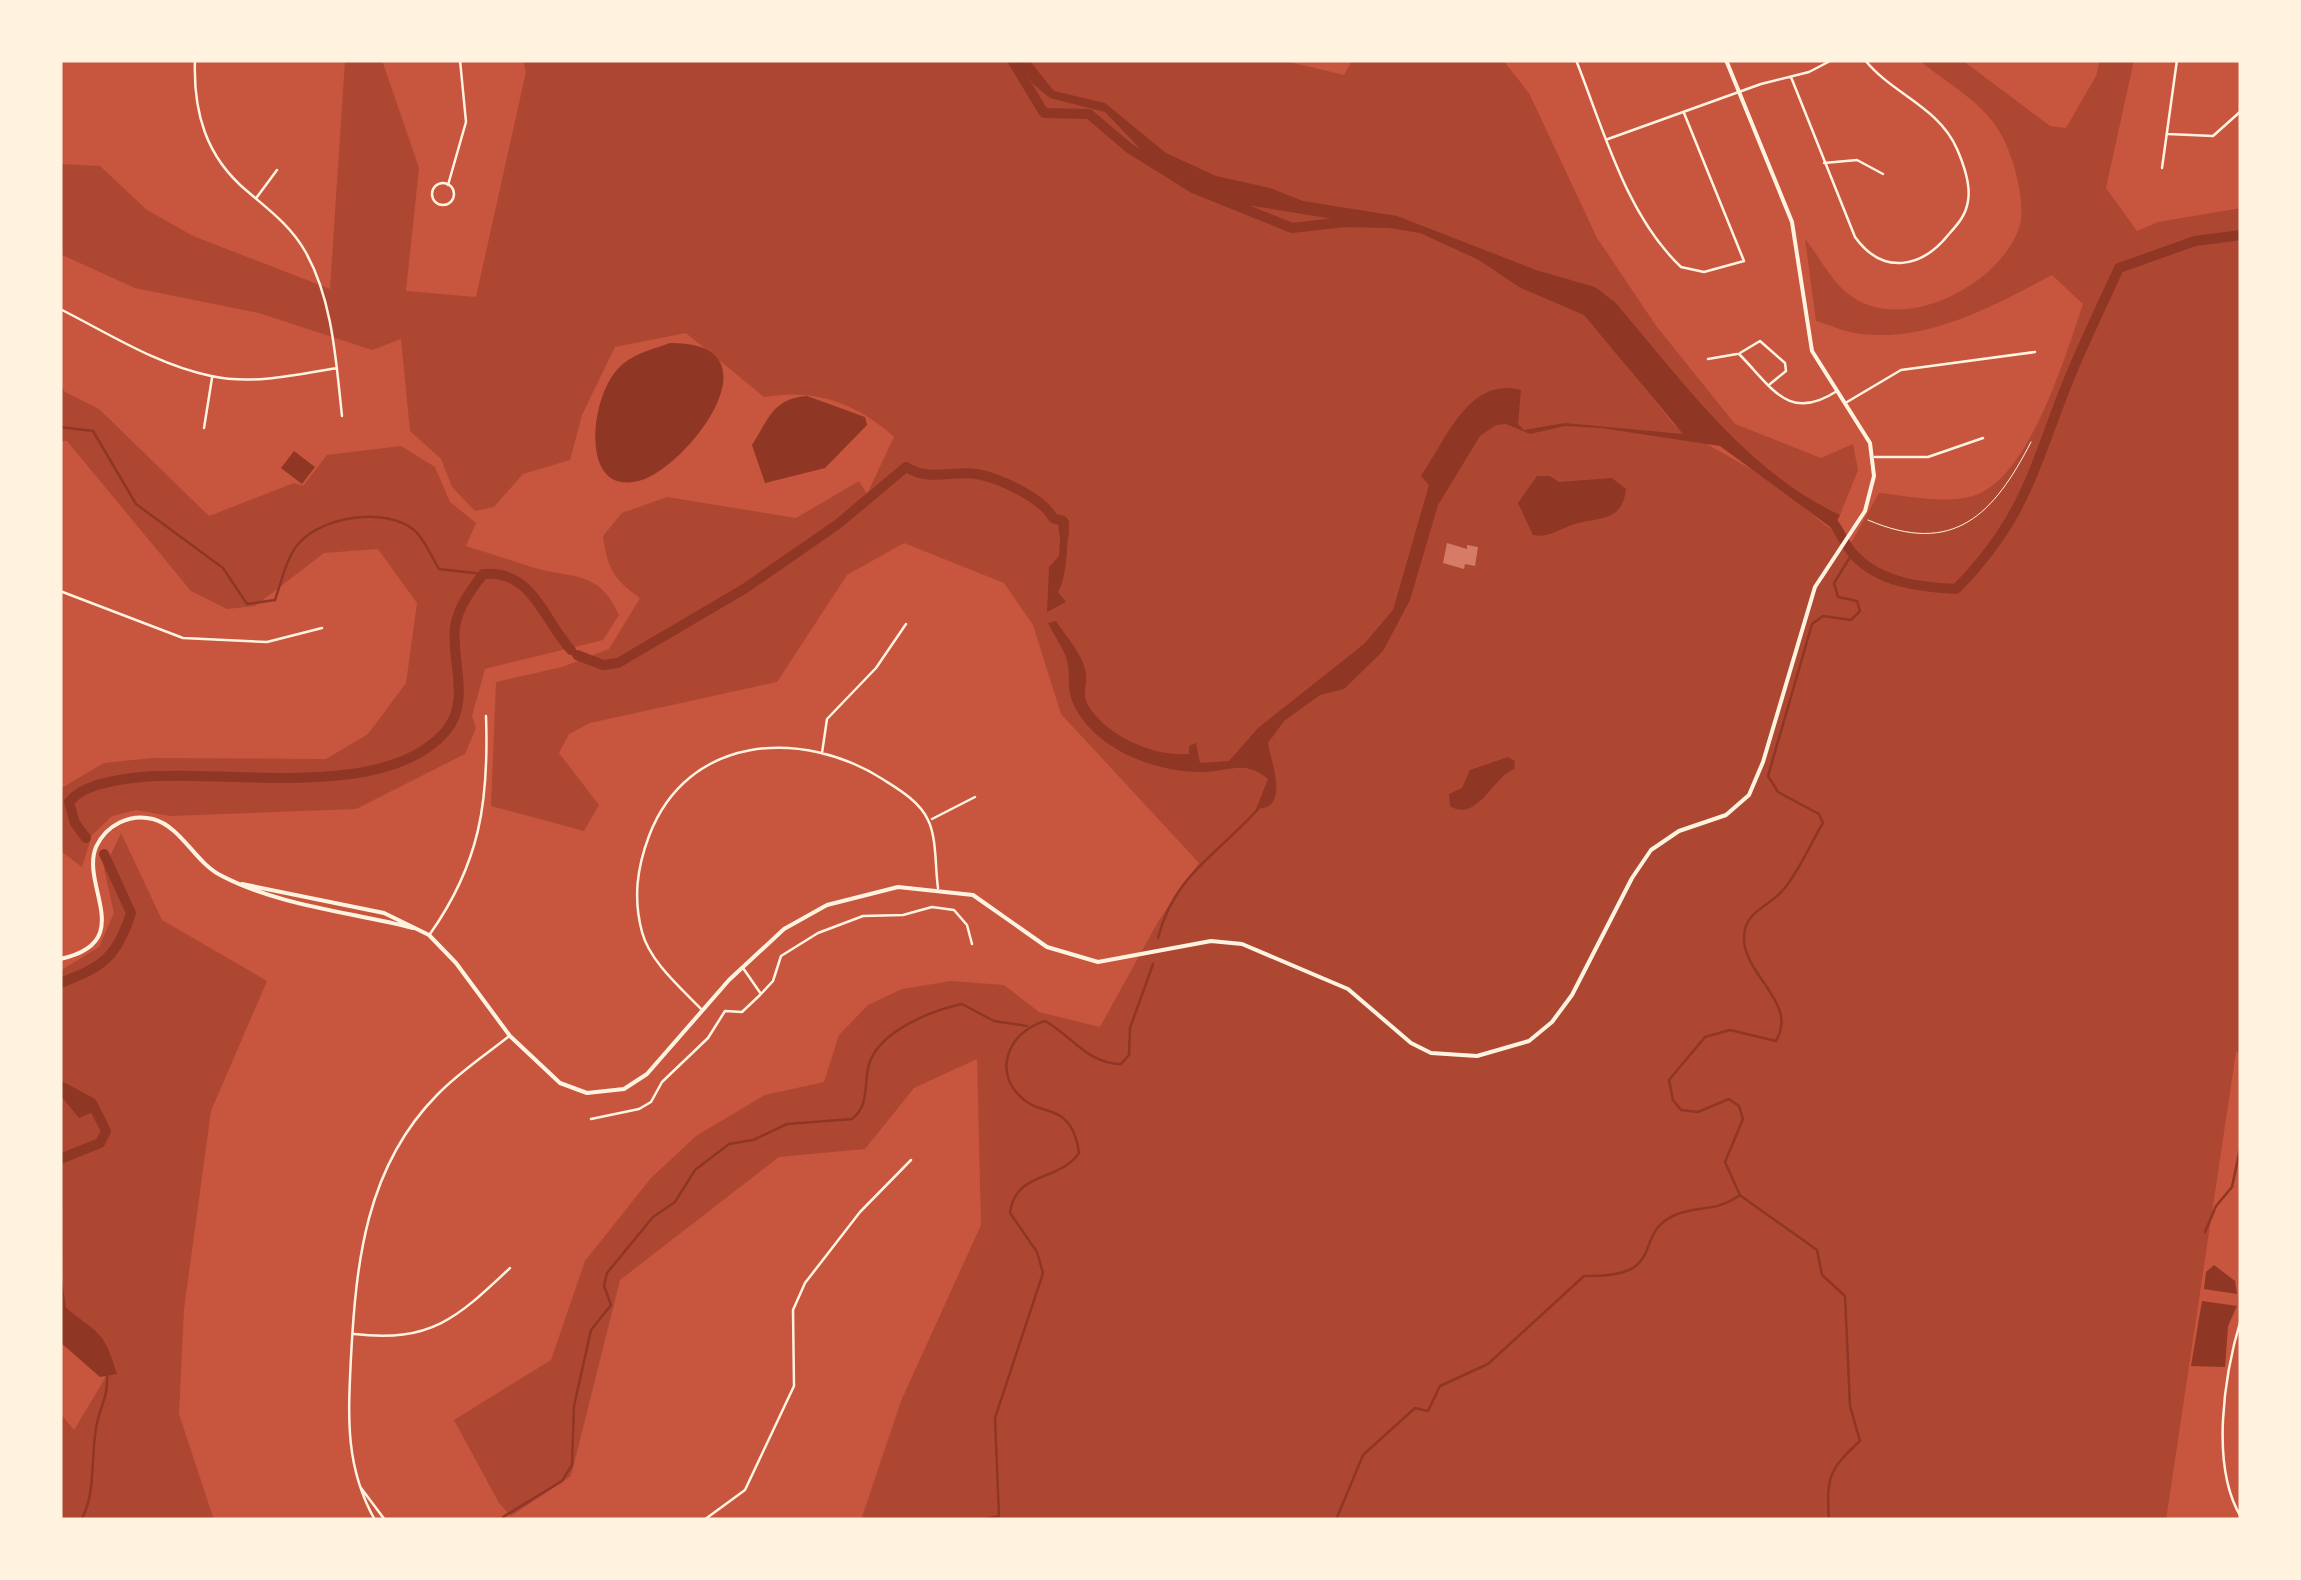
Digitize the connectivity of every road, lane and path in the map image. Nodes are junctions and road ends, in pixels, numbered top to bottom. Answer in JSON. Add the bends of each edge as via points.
{"nodes":[{"id":1,"x":195,"y":60,"type":"edge"},
{"id":2,"x":460,"y":60,"type":"edge"},
{"id":3,"x":1576,"y":60,"type":"edge"},
{"id":4,"x":1726,"y":60,"type":"edge"},
{"id":5,"x":1832,"y":60,"type":"edge"},
{"id":6,"x":1864,"y":60,"type":"edge"},
{"id":7,"x":2177,"y":60,"type":"edge"},
{"id":8,"x":1791,"y":77,"type":"junction"},
{"id":9,"x":1739,"y":91,"type":"junction"},
{"id":10,"x":2241,"y":110,"type":"edge"},
{"id":11,"x":1684,"y":113,"type":"junction"},
{"id":12,"x":2239,"y":120,"type":"edge"},
{"id":13,"x":2166,"y":134,"type":"junction"},
{"id":14,"x":1608,"y":139,"type":"junction"},
{"id":15,"x":1824,"y":162,"type":"junction"},
{"id":16,"x":2162,"y":168,"type":"dead end"},
{"id":17,"x":277,"y":170,"type":"dead end"},
{"id":18,"x":1883,"y":174,"type":"dead end"},
{"id":19,"x":448,"y":185,"type":"junction"},
{"id":20,"x":256,"y":198,"type":"junction"},
{"id":21,"x":60,"y":309,"type":"edge"},
{"id":22,"x":2034,"y":352,"type":"dead end"},
{"id":23,"x":1739,"y":354,"type":"junction"},
{"id":24,"x":1708,"y":359,"type":"dead end"},
{"id":25,"x":336,"y":368,"type":"junction"},
{"id":26,"x":212,"y":376,"type":"junction"},
{"id":27,"x":1770,"y":385,"type":"junction"},
{"id":28,"x":1837,"y":391,"type":"junction"},
{"id":29,"x":1845,"y":402,"type":"junction"},
{"id":30,"x":342,"y":416,"type":"dead end"},
{"id":31,"x":204,"y":428,"type":"dead end"},
{"id":32,"x":1983,"y":438,"type":"dead end"},
{"id":33,"x":2031,"y":442,"type":"dead end"},
{"id":34,"x":1875,"y":457,"type":"junction"},
{"id":35,"x":1864,"y":514,"type":"junction"},
{"id":36,"x":60,"y":591,"type":"edge"},
{"id":37,"x":906,"y":624,"type":"dead end"},
{"id":38,"x":322,"y":628,"type":"dead end"},
{"id":39,"x":486,"y":716,"type":"dead end"},
{"id":40,"x":822,"y":752,"type":"junction"},
{"id":41,"x":975,"y":797,"type":"dead end"},
{"id":42,"x":929,"y":821,"type":"junction"},
{"id":43,"x":242,"y":884,"type":"junction"},
{"id":44,"x":938,"y":888,"type":"junction"},
{"id":45,"x":363,"y":907,"type":"junction"},
{"id":46,"x":361,"y":916,"type":"junction"},
{"id":47,"x":418,"y":929,"type":"junction"},
{"id":48,"x":429,"y":935,"type":"junction"},
{"id":49,"x":972,"y":944,"type":"dead end"},
{"id":50,"x":60,"y":959,"type":"edge"},
{"id":51,"x":742,"y":967,"type":"junction"},
{"id":52,"x":760,"y":994,"type":"junction"},
{"id":53,"x":702,"y":1010,"type":"junction"},
{"id":54,"x":510,"y":1036,"type":"junction"},
{"id":55,"x":590,"y":1118,"type":"dead end"},
{"id":56,"x":911,"y":1160,"type":"dead end"},
{"id":57,"x":510,"y":1268,"type":"dead end"},
{"id":58,"x":2241,"y":1319,"type":"edge"},
{"id":59,"x":353,"y":1334,"type":"junction"},
{"id":60,"x":360,"y":1487,"type":"junction"},
{"id":61,"x":2241,"y":1517,"type":"edge"},
{"id":62,"x":375,"y":1520,"type":"edge"},
{"id":63,"x":385,"y":1520,"type":"edge"},
{"id":64,"x":704,"y":1520,"type":"edge"}],
"edges":[{"from":1,"to":20,"type":"street","via":[[205,136],[228,172]]},
{"from":2,"to":19,"type":"street","via":[[466,122]]},
{"from":3,"to":14,"type":"street"},
{"from":4,"to":9,"type":"street"},
{"from":5,"to":8,"type":"street"},
{"from":6,"to":15,"type":"street","via":[[1949,132],[1969,192],[1964,216],[1926,258],[1886,263],[1855,237]]},
{"from":7,"to":13,"type":"street"},
{"from":8,"to":9,"type":"street"},
{"from":8,"to":15,"type":"street"},
{"from":9,"to":11,"type":"street"},
{"from":9,"to":28,"type":"street","via":[[1792,222],[1812,350]]},
{"from":10,"to":12,"type":"street"},
{"from":11,"to":14,"type":"street"},
{"from":11,"to":14,"type":"street","via":[[1744,261],[1704,272],[1681,267],[1637,204]]},
{"from":12,"to":13,"type":"street","via":[[2213,136]]},
{"from":13,"to":16,"type":"street"},
{"from":15,"to":18,"type":"street","via":[[1847,158]]},
{"from":17,"to":20,"type":"street"},
{"from":19,"to":19,"type":"street","via":[[435,187],[436,204],[452,200]]},
{"from":20,"to":25,"type":"street","via":[[286,224],[313,267]]},
{"from":21,"to":26,"type":"street","via":[[164,362]]},
{"from":22,"to":29,"type":"street","via":[[1902,370]]},
{"from":23,"to":24,"type":"street"},
{"from":23,"to":27,"type":"street"},
{"from":23,"to":27,"type":"street","via":[[1760,341],[1785,363],[1787,369]]},
{"from":25,"to":26,"type":"street","via":[[269,378]]},
{"from":25,"to":30,"type":"street"},
{"from":26,"to":31,"type":"street"},
{"from":27,"to":28,"type":"street","via":[[1800,406]]},
{"from":28,"to":29,"type":"street"},
{"from":29,"to":34,"type":"street"},
{"from":32,"to":34,"type":"street","via":[[1928,457]]},
{"from":33,"to":35,"type":"path","via":[[2006,489],[1968,526],[1925,533],[1887,528]]},
{"from":34,"to":35,"type":"street"},
{"from":35,"to":44,"type":"street","via":[[1814,588],[1749,795],[1726,814],[1651,850],[1565,1006],[1515,1048],[1458,1058],[1432,1053],[1348,990],[1224,940],[1121,960],[1079,959],[1028,936],[986,902]]},
{"from":36,"to":38,"type":"street","via":[[182,638],[267,642]]},
{"from":37,"to":40,"type":"street","via":[[827,720]]},
{"from":39,"to":48,"type":"street","via":[[488,780],[470,868]]},
{"from":40,"to":42,"type":"street","via":[[857,763],[909,796]]},
{"from":40,"to":53,"type":"street","via":[[772,746],[740,753],[685,777],[658,815],[636,872],[642,934],[667,974]]},
{"from":41,"to":42,"type":"street"},
{"from":42,"to":44,"type":"street"},
{"from":43,"to":45,"type":"street"},
{"from":43,"to":46,"type":"street"},
{"from":43,"to":50,"type":"street","via":[[204,865],[164,823],[122,821],[106,831],[94,853],[100,929],[82,951]]},
{"from":44,"to":51,"type":"street","via":[[898,886],[827,905],[784,928]]},
{"from":45,"to":46,"type":"street"},
{"from":45,"to":47,"type":"street"},
{"from":46,"to":47,"type":"street"},
{"from":47,"to":48,"type":"street"},
{"from":48,"to":54,"type":"street"},
{"from":49,"to":52,"type":"street","via":[[962,917],[948,908],[863,916],[792,947]]},
{"from":51,"to":52,"type":"street"},
{"from":51,"to":53,"type":"street"},
{"from":52,"to":55,"type":"street","via":[[742,1012],[725,1011],[645,1106]]},
{"from":53,"to":54,"type":"street","via":[[647,1074],[612,1092],[574,1090]]},
{"from":54,"to":59,"type":"street","via":[[434,1098],[379,1181],[358,1259]]},
{"from":56,"to":64,"type":"street","via":[[805,1282],[793,1310],[794,1386],[745,1490]]},
{"from":57,"to":59,"type":"street","via":[[439,1327],[395,1336]]},
{"from":58,"to":61,"type":"street","via":[[2221,1450],[2225,1482]]},
{"from":59,"to":60,"type":"street","via":[[349,1451]]},
{"from":60,"to":62,"type":"street"},
{"from":60,"to":63,"type":"street"}]}
